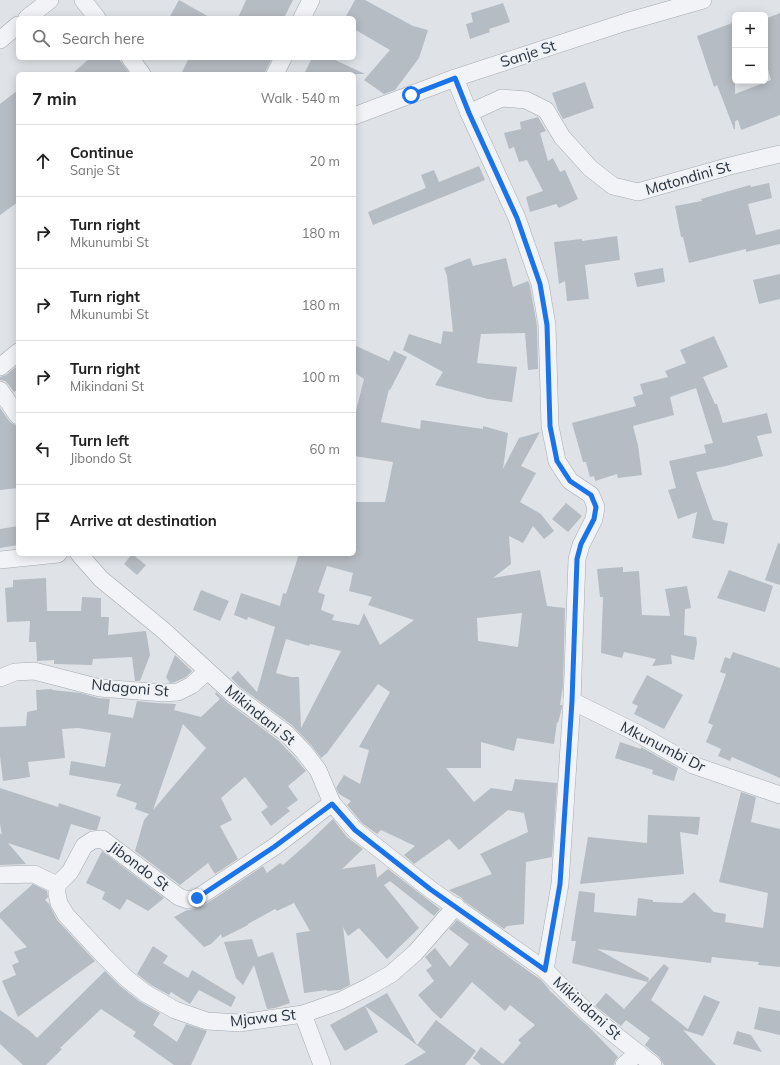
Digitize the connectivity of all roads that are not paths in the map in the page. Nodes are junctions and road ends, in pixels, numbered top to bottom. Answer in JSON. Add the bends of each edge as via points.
{"nodes":[{"id":1,"x":50,"y":0,"type":"edge"},
{"id":2,"x":83,"y":0,"type":"edge"},
{"id":3,"x":311,"y":0,"type":"edge"},
{"id":4,"x":704,"y":0,"type":"edge"},
{"id":5,"x":30,"y":16,"type":"edge"},
{"id":6,"x":95,"y":16,"type":"edge"},
{"id":7,"x":303,"y":16,"type":"edge"},
{"id":8,"x":16,"y":27,"type":"edge"},
{"id":9,"x":0,"y":40,"type":"edge"},
{"id":10,"x":132,"y":60,"type":"edge"},
{"id":11,"x":282,"y":60,"type":"edge"},
{"id":12,"x":140,"y":72,"type":"edge"},
{"id":13,"x":276,"y":72,"type":"edge"},
{"id":14,"x":455,"y":78,"type":"junction"},
{"id":15,"x":469,"y":113,"type":"junction"},
{"id":16,"x":356,"y":115,"type":"edge"},
{"id":17,"x":780,"y":154,"type":"edge"},
{"id":18,"x":16,"y":354,"type":"edge"},
{"id":19,"x":0,"y":367,"type":"edge"},
{"id":20,"x":0,"y":390,"type":"edge"},
{"id":21,"x":16,"y":413,"type":"edge"},
{"id":22,"x":39,"y":556,"type":"edge"},
{"id":23,"x":81,"y":556,"type":"edge"},
{"id":24,"x":0,"y":560,"type":"edge"},
{"id":25,"x":207,"y":671,"type":"junction"},
{"id":26,"x":0,"y":678,"type":"edge"},
{"id":27,"x":572,"y":701,"type":"junction"},
{"id":28,"x":780,"y":795,"type":"edge"},
{"id":29,"x":332,"y":804,"type":"junction"},
{"id":30,"x":0,"y":875,"type":"edge"},
{"id":31,"x":57,"y":886,"type":"junction"},
{"id":32,"x":456,"y":906,"type":"junction"},
{"id":33,"x":545,"y":970,"type":"junction"},
{"id":34,"x":303,"y":1014,"type":"junction"},
{"id":35,"x":638,"y":1053,"type":"junction"},
{"id":36,"x":322,"y":1065,"type":"edge"},
{"id":37,"x":624,"y":1065,"type":"edge"},
{"id":38,"x":653,"y":1065,"type":"edge"}],
"edges":[{"from":1,"to":5,"type":"street"},
{"from":2,"to":6,"type":"street"},
{"from":3,"to":7,"type":"street"},
{"from":4,"to":14,"type":"street","name":"Sanje St","via":[[626,22]]},
{"from":8,"to":9,"type":"street"},
{"from":10,"to":12,"type":"street"},
{"from":11,"to":13,"type":"street"},
{"from":14,"to":15,"type":"street"},
{"from":14,"to":16,"type":"street","name":"Sanje St"},
{"from":15,"to":17,"type":"street","name":"Matondini St","via":[[502,98],[526,100],[546,110],[562,138],[590,168],[614,186],[638,192]]},
{"from":15,"to":27,"type":"street","via":[[517,218],[540,284],[547,325],[550,426],[557,461],[570,481],[591,495],[596,507],[594,519],[581,544],[577,559]]},
{"from":18,"to":19,"type":"street"},
{"from":20,"to":21,"type":"street"},
{"from":22,"to":24,"type":"street"},
{"from":23,"to":25,"type":"street","name":"Mikindani St","via":[[101,579],[163,630]]},
{"from":25,"to":26,"type":"street","name":"Ndagoni St","via":[[192,685],[178,692],[164,693],[100,688],[34,671],[15,672]]},
{"from":25,"to":29,"type":"street","name":"Mikindani St","via":[[234,696],[286,733],[304,752],[318,770]]},
{"from":27,"to":28,"type":"street","name":"Mkunumbi Dr","via":[[694,765]]},
{"from":27,"to":33,"type":"street","via":[[560,884]]},
{"from":29,"to":31,"type":"street","name":"Jibondo St","via":[[274,847],[197,898],[188,900],[179,897],[102,839],[93,840],[84,846],[70,872]]},
{"from":29,"to":32,"type":"street","name":"Mikindani St","via":[[355,830],[430,889]]},
{"from":30,"to":31,"type":"street","via":[[34,874]]},
{"from":31,"to":34,"type":"street","name":"Mjawa St","via":[[59,903],[66,915],[104,956],[144,992],[175,1010],[207,1021],[240,1023]]},
{"from":32,"to":33,"type":"street","name":"Mikindani St"},
{"from":32,"to":34,"type":"street","name":"Mjawa St","via":[[415,953],[391,974],[340,1001]]},
{"from":33,"to":35,"type":"street","name":"Mikindani St","via":[[588,1013]]},
{"from":34,"to":36,"type":"street"},
{"from":35,"to":37,"type":"street"},
{"from":35,"to":38,"type":"street","name":"Mikindani St"}]}
